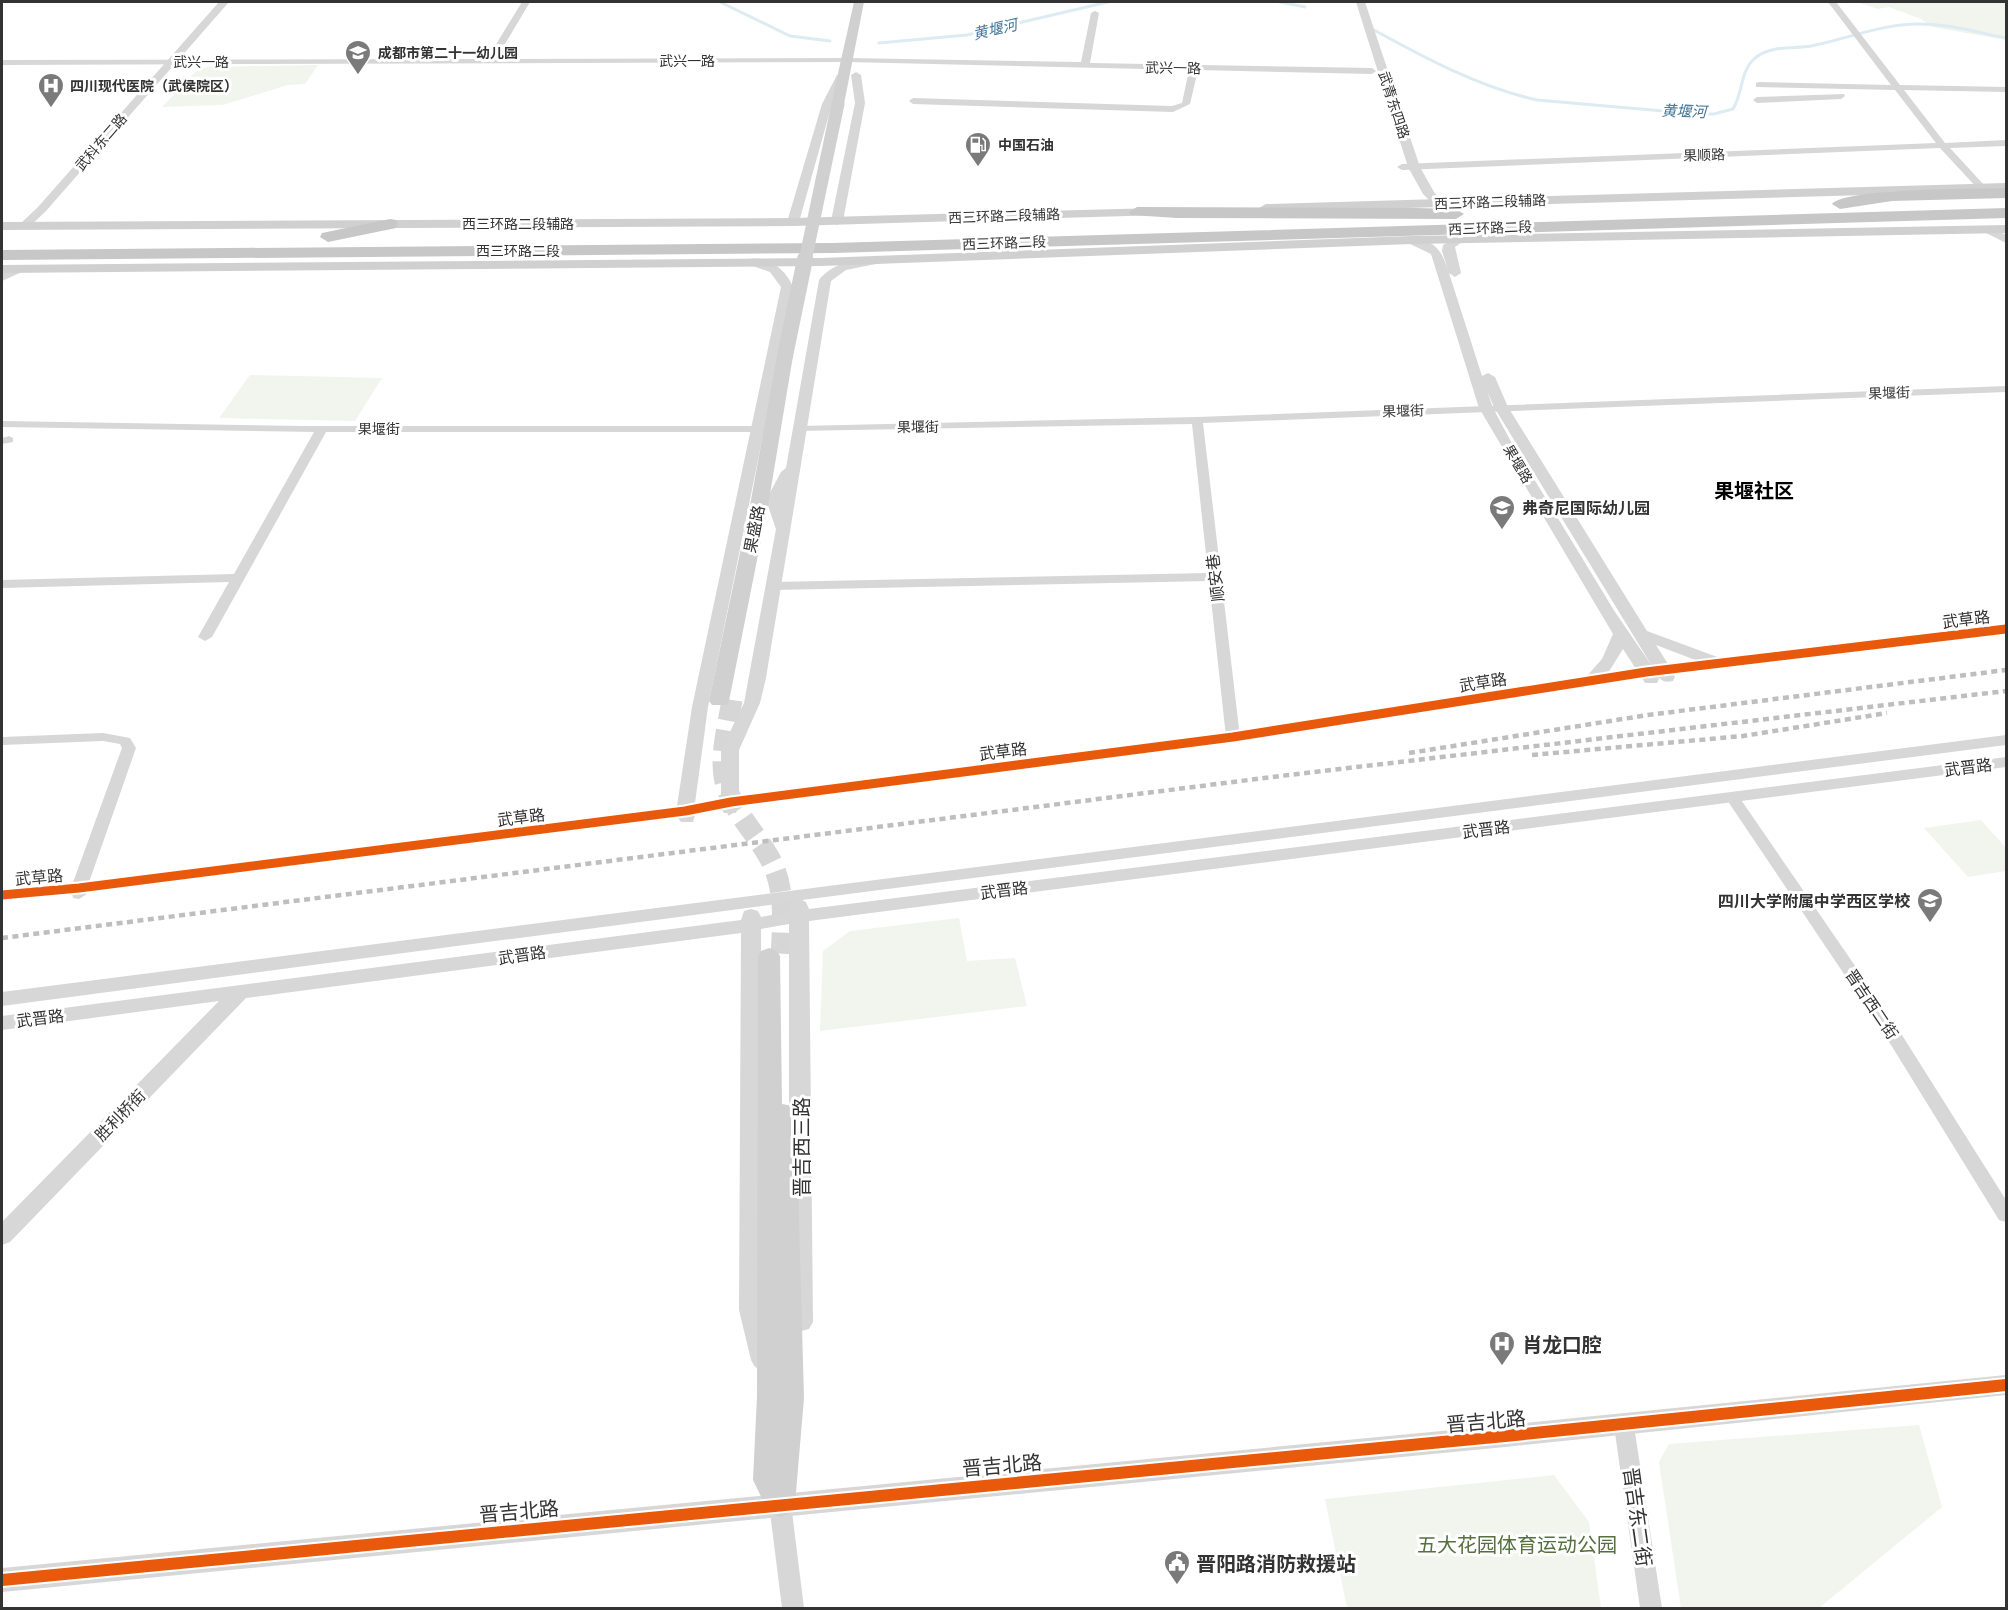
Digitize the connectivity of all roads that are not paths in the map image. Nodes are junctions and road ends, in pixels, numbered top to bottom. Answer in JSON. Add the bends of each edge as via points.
{"nodes":[{"id":1,"x":224,"y":2,"type":"edge"},
{"id":2,"x":232,"y":2,"type":"edge"},
{"id":3,"x":526,"y":2,"type":"edge"},
{"id":4,"x":859,"y":2,"type":"edge"},
{"id":5,"x":869,"y":2,"type":"edge"},
{"id":6,"x":1349,"y":2,"type":"edge"},
{"id":7,"x":1360,"y":2,"type":"edge"},
{"id":8,"x":1832,"y":2,"type":"edge"},
{"id":9,"x":1095,"y":13,"type":"dead end"},
{"id":10,"x":858,"y":53,"type":"junction"},
{"id":11,"x":177,"y":62,"type":"junction"},
{"id":12,"x":2,"y":63,"type":"edge"},
{"id":13,"x":489,"y":63,"type":"junction"},
{"id":14,"x":1085,"y":65,"type":"junction"},
{"id":15,"x":1194,"y":68,"type":"junction"},
{"id":16,"x":1372,"y":71,"type":"junction"},
{"id":17,"x":856,"y":75,"type":"junction"},
{"id":18,"x":842,"y":77,"type":"junction"},
{"id":19,"x":1759,"y":85,"type":"dead end"},
{"id":20,"x":1845,"y":87,"type":"junction"},
{"id":21,"x":1898,"y":88,"type":"junction"},
{"id":22,"x":2007,"y":89,"type":"edge"},
{"id":23,"x":1757,"y":100,"type":"dead end"},
{"id":24,"x":913,"y":101,"type":"dead end"},
{"id":25,"x":843,"y":104,"type":"junction"},
{"id":26,"x":2007,"y":143,"type":"edge"},
{"id":27,"x":1942,"y":146,"type":"junction"},
{"id":28,"x":1414,"y":166,"type":"junction"},
{"id":29,"x":1402,"y":167,"type":"junction"},
{"id":30,"x":2007,"y":187,"type":"edge"},
{"id":31,"x":1981,"y":188,"type":"junction"},
{"id":32,"x":2007,"y":193,"type":"edge"},
{"id":33,"x":2007,"y":201,"type":"edge"},
{"id":34,"x":1438,"y":203,"type":"junction"},
{"id":35,"x":1422,"y":204,"type":"junction"},
{"id":36,"x":1137,"y":212,"type":"junction"},
{"id":37,"x":1835,"y":212,"type":"junction"},
{"id":38,"x":2007,"y":213,"type":"edge"},
{"id":39,"x":1486,"y":215,"type":"junction"},
{"id":40,"x":837,"y":221,"type":"junction"},
{"id":41,"x":793,"y":222,"type":"junction"},
{"id":42,"x":2007,"y":222,"type":"edge"},
{"id":43,"x":390,"y":224,"type":"junction"},
{"id":44,"x":2,"y":226,"type":"edge"},
{"id":45,"x":23,"y":227,"type":"junction"},
{"id":46,"x":40,"y":227,"type":"junction"},
{"id":47,"x":2007,"y":229,"type":"edge"},
{"id":48,"x":1990,"y":230,"type":"junction"},
{"id":49,"x":1352,"y":232,"type":"junction"},
{"id":50,"x":328,"y":237,"type":"junction"},
{"id":51,"x":2,"y":240,"type":"edge"},
{"id":52,"x":1412,"y":240,"type":"junction"},
{"id":53,"x":1459,"y":240,"type":"junction"},
{"id":54,"x":2007,"y":240,"type":"edge"},
{"id":55,"x":1101,"y":252,"type":"junction"},
{"id":56,"x":255,"y":253,"type":"junction"},
{"id":57,"x":2,"y":255,"type":"edge"},
{"id":58,"x":880,"y":260,"type":"junction"},
{"id":59,"x":754,"y":262,"type":"junction"},
{"id":60,"x":313,"y":265,"type":"junction"},
{"id":61,"x":18,"y":268,"type":"junction"},
{"id":62,"x":2,"y":269,"type":"edge"},
{"id":63,"x":2,"y":278,"type":"edge"},
{"id":64,"x":2007,"y":389,"type":"edge"},
{"id":65,"x":1501,"y":407,"type":"junction"},
{"id":66,"x":1486,"y":408,"type":"junction"},
{"id":67,"x":1197,"y":420,"type":"junction"},
{"id":68,"x":2,"y":424,"type":"edge"},
{"id":69,"x":322,"y":429,"type":"junction"},
{"id":70,"x":758,"y":429,"type":"junction"},
{"id":71,"x":800,"y":429,"type":"junction"},
{"id":72,"x":752,"y":456,"type":"junction"},
{"id":73,"x":796,"y":458,"type":"junction"},
{"id":74,"x":766,"y":500,"type":"junction"},
{"id":75,"x":739,"y":527,"type":"junction"},
{"id":76,"x":784,"y":531,"type":"junction"},
{"id":77,"x":1215,"y":577,"type":"junction"},
{"id":78,"x":239,"y":578,"type":"junction"},
{"id":79,"x":2,"y":584,"type":"edge"},
{"id":80,"x":774,"y":586,"type":"junction"},
{"id":81,"x":2007,"y":629,"type":"edge"},
{"id":82,"x":1621,"y":634,"type":"junction"},
{"id":83,"x":1640,"y":634,"type":"junction"},
{"id":84,"x":206,"y":637,"type":"dead end"},
{"id":85,"x":2007,"y":639,"type":"edge"},
{"id":86,"x":1722,"y":663,"type":"junction"},
{"id":87,"x":1657,"y":675,"type":"junction"},
{"id":88,"x":1593,"y":680,"type":"junction"},
{"id":89,"x":726,"y":700,"type":"tunnel mouth"},
{"id":90,"x":1233,"y":737,"type":"junction"},
{"id":91,"x":2007,"y":740,"type":"edge"},
{"id":92,"x":2,"y":741,"type":"edge"},
{"id":93,"x":2007,"y":762,"type":"edge"},
{"id":94,"x":1732,"y":797,"type":"junction"},
{"id":95,"x":730,"y":806,"type":"junction"},
{"id":96,"x":686,"y":815,"type":"junction"},
{"id":97,"x":79,"y":891,"type":"junction"},
{"id":98,"x":2,"y":895,"type":"edge"},
{"id":99,"x":751,"y":901,"type":"junction"},
{"id":100,"x":2,"y":902,"type":"edge"},
{"id":101,"x":799,"y":905,"type":"junction"},
{"id":102,"x":750,"y":925,"type":"junction"},
{"id":103,"x":775,"y":956,"type":"tunnel mouth"},
{"id":104,"x":239,"y":993,"type":"junction"},
{"id":105,"x":2,"y":999,"type":"edge"},
{"id":106,"x":2,"y":1023,"type":"edge"},
{"id":107,"x":2007,"y":1215,"type":"edge"},
{"id":108,"x":2,"y":1236,"type":"edge"},
{"id":109,"x":2007,"y":1385,"type":"edge"},
{"id":110,"x":780,"y":1397,"type":"junction"},
{"id":111,"x":1624,"y":1426,"type":"junction"},
{"id":112,"x":780,"y":1504,"type":"junction"},
{"id":113,"x":2,"y":1580,"type":"edge"},
{"id":114,"x":793,"y":1608,"type":"edge"},
{"id":115,"x":1651,"y":1608,"type":"edge"}],
"edges":[{"from":1,"to":11,"type":"street","name":"武科东二路"},
{"from":2,"to":11,"type":"street","name":"武科东二路"},
{"from":3,"to":13,"type":"street"},
{"from":4,"to":10,"type":"main road"},
{"from":5,"to":10,"type":"main road"},
{"from":6,"to":16,"type":"street","name":"武青东四路"},
{"from":7,"to":28,"type":"street","name":"武青东四路"},
{"from":8,"to":21,"type":"street"},
{"from":9,"to":14,"type":"street"},
{"from":10,"to":13,"type":"street","name":"武兴一路"},
{"from":10,"to":14,"type":"street","name":"武兴一路"},
{"from":10,"to":17,"type":"main road"},
{"from":10,"to":18,"type":"main road"},
{"from":11,"to":12,"type":"street","name":"武兴一路"},
{"from":11,"to":13,"type":"street","name":"武兴一路"},
{"from":11,"to":45,"type":"street","name":"武科东二路"},
{"from":11,"to":46,"type":"street","name":"武科东二路"},
{"from":14,"to":15,"type":"street","name":"武兴一路"},
{"from":15,"to":16,"type":"street","name":"武兴一路"},
{"from":15,"to":24,"type":"street","via":[[1186,104],[1173,109]]},
{"from":16,"to":29,"type":"street","name":"武青东四路"},
{"from":17,"to":25,"type":"main road"},
{"from":17,"to":40,"type":"street","via":[[860,103]]},
{"from":18,"to":25,"type":"main road"},
{"from":18,"to":41,"type":"street","via":[[827,104]]},
{"from":19,"to":20,"type":"street"},
{"from":20,"to":21,"type":"street"},
{"from":20,"to":23,"type":"street","via":[[1843,95]]},
{"from":21,"to":22,"type":"street"},
{"from":21,"to":27,"type":"street"},
{"from":25,"to":74,"type":"main road","name":"果盛路","bridge":true},
{"from":26,"to":27,"type":"street","name":"果顺路"},
{"from":27,"to":28,"type":"street","name":"果顺路"},
{"from":27,"to":31,"type":"street"},
{"from":28,"to":29,"type":"street","name":"果顺路"},
{"from":28,"to":34,"type":"street","name":"武青东四路"},
{"from":29,"to":35,"type":"street","name":"武青东四路"},
{"from":30,"to":31,"type":"main road","name":"西三环路二段辅路"},
{"from":31,"to":34,"type":"main road","name":"西三环路二段辅路"},
{"from":32,"to":37,"type":"highway","via":[[1892,196]]},
{"from":33,"to":37,"type":"highway","name":"西三环路二段"},
{"from":34,"to":35,"type":"main road","name":"西三环路二段辅路"},
{"from":35,"to":36,"type":"main road","name":"西三环路二段辅路"},
{"from":36,"to":39,"type":"highway","via":[[1200,215],[1397,211]]},
{"from":36,"to":40,"type":"main road","name":"西三环路二段辅路"},
{"from":37,"to":38,"type":"highway","name":"西三环路二段"},
{"from":37,"to":39,"type":"highway","name":"西三环路二段"},
{"from":37,"to":42,"type":"highway","via":[[1949,223]]},
{"from":37,"to":49,"type":"highway","name":"西三环路二段"},
{"from":39,"to":50,"type":"highway","name":"西三环路二段","via":[[833,234]]},
{"from":40,"to":41,"type":"main road","name":"西三环路二段辅路"},
{"from":41,"to":43,"type":"main road","name":"西三环路二段辅路"},
{"from":43,"to":46,"type":"main road","name":"西三环路二段辅路"},
{"from":43,"to":50,"type":"highway"},
{"from":44,"to":45,"type":"main road","name":"西三环路二段辅路"},
{"from":45,"to":46,"type":"main road","name":"西三环路二段辅路"},
{"from":47,"to":48,"type":"main road"},
{"from":48,"to":53,"type":"main road"},
{"from":48,"to":54,"type":"street"},
{"from":49,"to":55,"type":"highway"},
{"from":49,"to":56,"type":"highway","name":"西三环路二段","via":[[833,248]]},
{"from":50,"to":51,"type":"highway","name":"西三环路二段"},
{"from":52,"to":53,"type":"main road"},
{"from":52,"to":55,"type":"main road"},
{"from":52,"to":66,"type":"street","name":"果堰路","via":[[1436,252]]},
{"from":53,"to":65,"type":"street","name":"果堰路","via":[[1449,245],[1448,251]]},
{"from":55,"to":58,"type":"main road"},
{"from":56,"to":57,"type":"highway","name":"西三环路二段"},
{"from":56,"to":60,"type":"highway"},
{"from":58,"to":59,"type":"main road"},
{"from":58,"to":71,"type":"street","via":[[847,266],[825,280]]},
{"from":59,"to":60,"type":"main road"},
{"from":59,"to":70,"type":"street","via":[[774,267],[787,287]]},
{"from":60,"to":61,"type":"main road"},
{"from":61,"to":62,"type":"main road"},
{"from":61,"to":63,"type":"street"},
{"from":64,"to":65,"type":"street","name":"果堰街"},
{"from":65,"to":66,"type":"street","name":"果堰街"},
{"from":65,"to":83,"type":"street","name":"果堰路"},
{"from":66,"to":67,"type":"street","name":"果堰街"},
{"from":66,"to":82,"type":"street","name":"果堰路"},
{"from":67,"to":71,"type":"street","name":"果堰街"},
{"from":67,"to":77,"type":"street","name":"顺安巷"},
{"from":68,"to":69,"type":"street","name":"果堰街"},
{"from":69,"to":70,"type":"street","name":"果堰街"},
{"from":69,"to":78,"type":"street"},
{"from":70,"to":72,"type":"street"},
{"from":71,"to":73,"type":"street"},
{"from":72,"to":74,"type":"street"},
{"from":72,"to":75,"type":"street"},
{"from":73,"to":74,"type":"street"},
{"from":73,"to":76,"type":"street"},
{"from":74,"to":75,"type":"street"},
{"from":74,"to":76,"type":"street"},
{"from":74,"to":89,"type":"main road","name":"果盛路"},
{"from":75,"to":96,"type":"street","via":[[699,707]]},
{"from":76,"to":80,"type":"street"},
{"from":77,"to":80,"type":"street"},
{"from":77,"to":90,"type":"street","name":"顺安巷"},
{"from":78,"to":79,"type":"street"},
{"from":78,"to":84,"type":"street"},
{"from":80,"to":95,"type":"street","via":[[752,703],[730,750]]},
{"from":81,"to":86,"type":"street","name":"武草路"},
{"from":82,"to":87,"type":"street","name":"果堰路"},
{"from":82,"to":88,"type":"street","via":[[1606,666]]},
{"from":83,"to":86,"type":"street"},
{"from":83,"to":87,"type":"street","name":"果堰路"},
{"from":85,"to":87,"type":"street","name":"武草路"},
{"from":86,"to":87,"type":"street","name":"武草路"},
{"from":87,"to":88,"type":"street","name":"武草路"},
{"from":87,"to":95,"type":"street","name":"武草路","via":[[1224,746]]},
{"from":88,"to":90,"type":"street","name":"武草路"},
{"from":90,"to":95,"type":"street","name":"武草路"},
{"from":91,"to":101,"type":"street","name":"武晋路"},
{"from":92,"to":97,"type":"street","via":[[103,737],[125,741],[129,748]]},
{"from":93,"to":94,"type":"street","name":"武晋路"},
{"from":94,"to":101,"type":"street","name":"武晋路"},
{"from":94,"to":107,"type":"street","name":"晋吉西二街","via":[[1889,1028]]},
{"from":95,"to":96,"type":"street","name":"武草路"},
{"from":96,"to":97,"type":"street","name":"武草路"},
{"from":97,"to":98,"type":"street","name":"武草路"},
{"from":97,"to":100,"type":"street","name":"武草路"},
{"from":99,"to":101,"type":"street","name":"武晋路"},
{"from":99,"to":102,"type":"street","name":"晋吉西三路"},
{"from":99,"to":105,"type":"street","name":"武晋路"},
{"from":101,"to":102,"type":"street","name":"武晋路"},
{"from":101,"to":110,"type":"street","name":"晋吉西三路","via":[[801,1319]]},
{"from":102,"to":104,"type":"street","name":"武晋路"},
{"from":102,"to":110,"type":"street","name":"晋吉西三路","via":[[751,1310]]},
{"from":103,"to":110,"type":"main road","name":"晋吉西三路"},
{"from":104,"to":106,"type":"street","name":"武晋路"},
{"from":104,"to":108,"type":"street","name":"胜利桥街"},
{"from":109,"to":111,"type":"street","name":"晋吉北路"},
{"from":110,"to":112,"type":"main road","name":"晋吉西三路","via":[[768,1480]]},
{"from":111,"to":112,"type":"street","name":"晋吉北路"},
{"from":111,"to":115,"type":"street","name":"晋吉东二街"},
{"from":112,"to":113,"type":"street","name":"晋吉北路"},
{"from":112,"to":114,"type":"street"}]}
